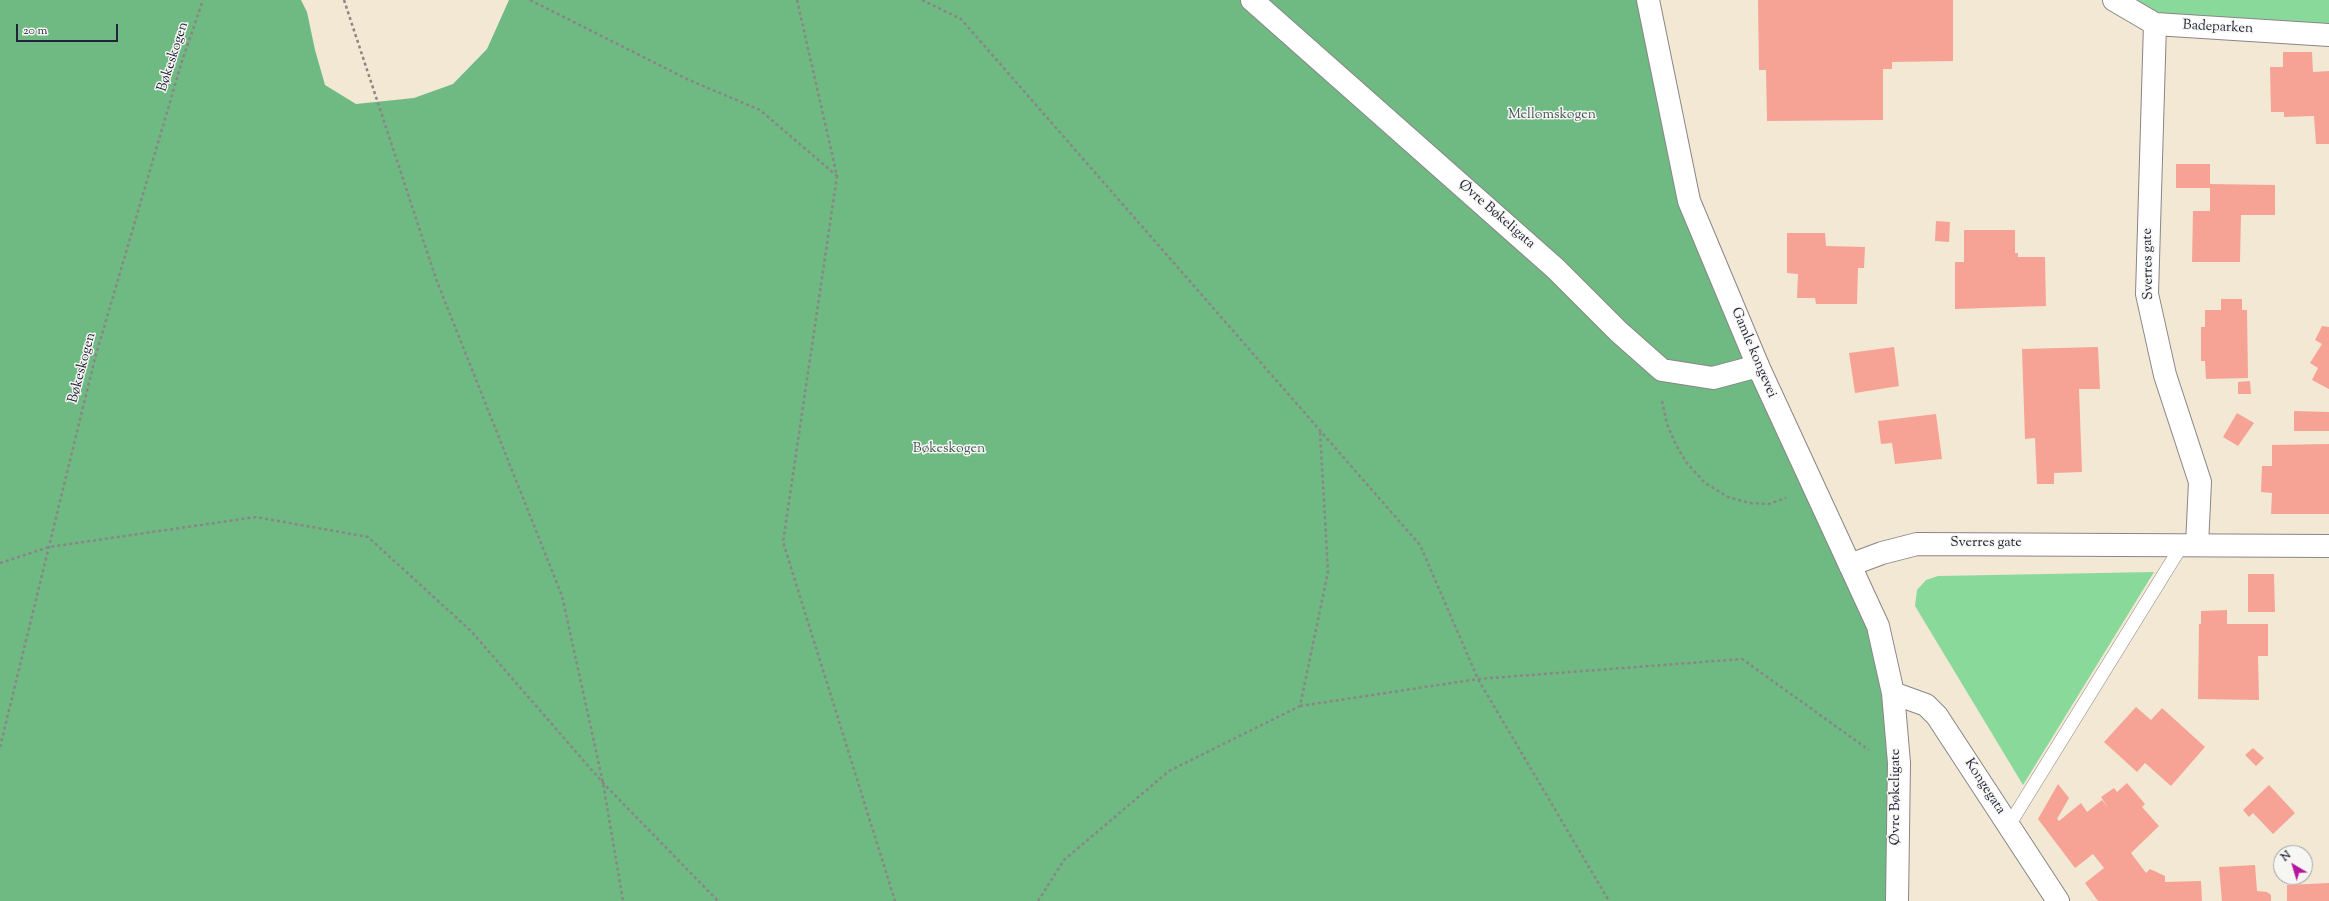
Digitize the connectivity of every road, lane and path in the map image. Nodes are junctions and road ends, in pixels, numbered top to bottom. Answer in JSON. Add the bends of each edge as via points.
{"nodes":[{"id":1,"x":203,"y":0,"type":"edge"},
{"id":2,"x":344,"y":0,"type":"edge"},
{"id":3,"x":530,"y":0,"type":"edge"},
{"id":4,"x":797,"y":0,"type":"edge"},
{"id":5,"x":922,"y":0,"type":"edge"},
{"id":6,"x":1252,"y":0,"type":"edge"},
{"id":7,"x":1648,"y":0,"type":"edge"},
{"id":8,"x":2114,"y":0,"type":"edge"},
{"id":9,"x":2155,"y":24,"type":"junction"},
{"id":10,"x":2329,"y":35,"type":"edge"},
{"id":11,"x":837,"y":176,"type":"junction"},
{"id":12,"x":1758,"y":366,"type":"junction"},
{"id":13,"x":1662,"y":401,"type":"dead end"},
{"id":14,"x":1320,"y":431,"type":"junction"},
{"id":15,"x":1790,"y":496,"type":"dead end"},
{"id":16,"x":2190,"y":545,"type":"junction"},
{"id":17,"x":49,"y":546,"type":"junction"},
{"id":18,"x":2329,"y":546,"type":"edge"},
{"id":19,"x":0,"y":563,"type":"edge"},
{"id":20,"x":1850,"y":565,"type":"junction"},
{"id":21,"x":1478,"y":679,"type":"junction"},
{"id":22,"x":1893,"y":693,"type":"junction"},
{"id":23,"x":1300,"y":706,"type":"junction"},
{"id":24,"x":0,"y":747,"type":"edge"},
{"id":25,"x":1872,"y":753,"type":"dead end"},
{"id":26,"x":603,"y":783,"type":"junction"},
{"id":27,"x":2008,"y":825,"type":"junction"},
{"id":28,"x":623,"y":901,"type":"edge"},
{"id":29,"x":718,"y":901,"type":"edge"},
{"id":30,"x":895,"y":901,"type":"edge"},
{"id":31,"x":1038,"y":901,"type":"edge"},
{"id":32,"x":1609,"y":901,"type":"edge"},
{"id":33,"x":1897,"y":901,"type":"edge"},
{"id":34,"x":2058,"y":901,"type":"edge"}],
"edges":[{"from":1,"to":17,"type":"path","name":"Bøkeskogen","via":[[182,61],[95,358]]},
{"from":2,"to":26,"type":"path","via":[[436,279],[562,596]]},
{"from":3,"to":11,"type":"path","via":[[688,80],[760,110]]},
{"from":4,"to":11,"type":"path"},
{"from":5,"to":14,"type":"path","via":[[961,19]]},
{"from":6,"to":12,"type":"street","name":"Øvre Bøkeligata","via":[[1556,269],[1619,332],[1662,370],[1713,378]]},
{"from":7,"to":12,"type":"street","name":"Gamle kongevei","via":[[1689,201]]},
{"from":8,"to":9,"type":"street","name":"Badeparken"},
{"from":9,"to":10,"type":"street","name":"Badeparken"},
{"from":9,"to":16,"type":"street","name":"Sverres gate","via":[[2147,294],[2165,375],[2200,482]]},
{"from":11,"to":30,"type":"path","via":[[783,542]]},
{"from":12,"to":20,"type":"street","name":"Gamle kongevei"},
{"from":13,"to":15,"type":"path","via":[[1667,424],[1676,445],[1686,462],[1705,483],[1728,496],[1749,503],[1769,504]]},
{"from":14,"to":21,"type":"path","via":[[1420,545]]},
{"from":14,"to":23,"type":"path","via":[[1328,572]]},
{"from":16,"to":18,"type":"street","name":"Sverres gate"},
{"from":16,"to":20,"type":"street","name":"Sverres gate","via":[[1917,544]]},
{"from":16,"to":27,"type":"lane"},
{"from":17,"to":19,"type":"path"},
{"from":17,"to":24,"type":"path","name":"Bøkeskogen"},
{"from":17,"to":26,"type":"path","via":[[256,517],[368,537],[471,631]]},
{"from":20,"to":22,"type":"street","name":"Gamle kongevei","via":[[1878,626]]},
{"from":21,"to":23,"type":"path"},
{"from":21,"to":25,"type":"path","via":[[1742,659]]},
{"from":21,"to":32,"type":"path"},
{"from":22,"to":27,"type":"street","name":"Kongegata","via":[[1926,705],[1937,716]]},
{"from":22,"to":33,"type":"street","name":"Øvre Bøkeligate","via":[[1899,763]]},
{"from":23,"to":31,"type":"path","via":[[1169,771],[1064,860]]},
{"from":26,"to":28,"type":"path"},
{"from":26,"to":29,"type":"path"},
{"from":27,"to":34,"type":"street","name":"Kongegata"}]}
